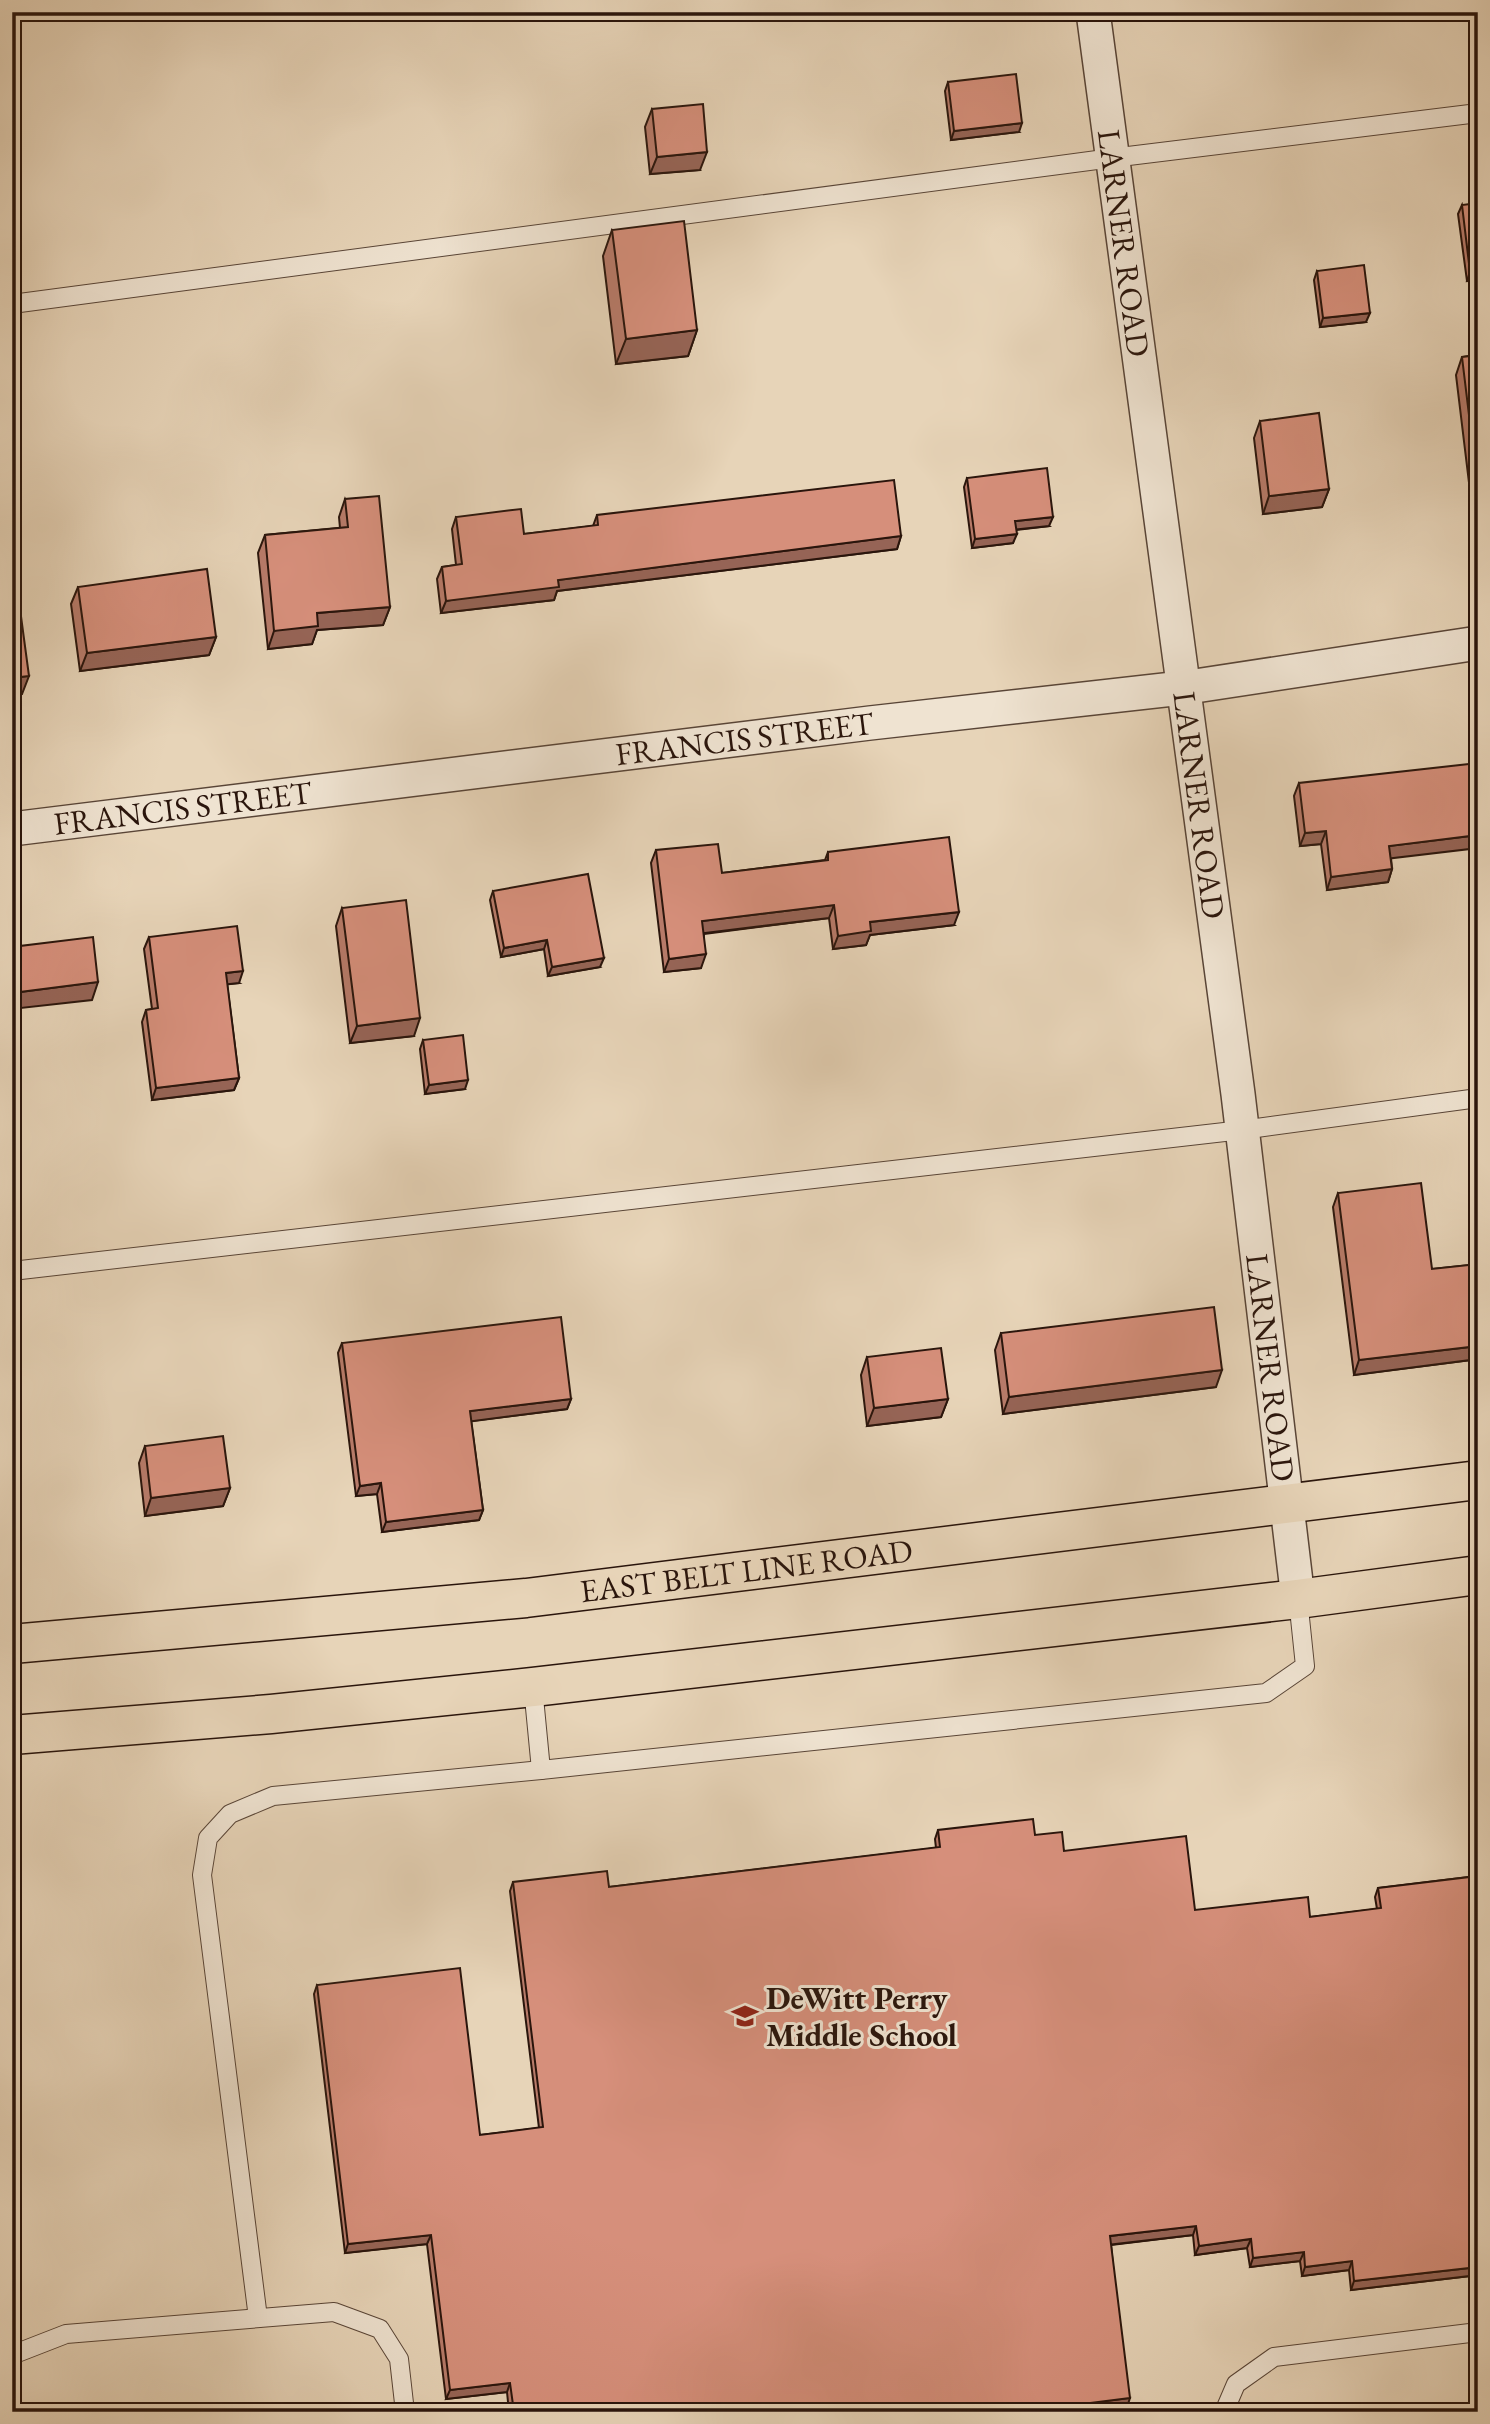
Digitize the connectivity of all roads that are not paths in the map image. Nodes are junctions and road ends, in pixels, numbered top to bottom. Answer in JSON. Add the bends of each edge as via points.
{"nodes":[{"id":1,"x":1093,"y":12,"type":"edge"},
{"id":2,"x":1478,"y":113,"type":"edge"},
{"id":3,"x":1112,"y":158,"type":"junction"},
{"id":4,"x":12,"y":304,"type":"edge"},
{"id":5,"x":1478,"y":643,"type":"edge"},
{"id":6,"x":1182,"y":688,"type":"junction"},
{"id":7,"x":12,"y":829,"type":"edge"},
{"id":8,"x":1478,"y":1098,"type":"edge"},
{"id":9,"x":1242,"y":1130,"type":"junction"},
{"id":10,"x":12,"y":1271,"type":"edge"},
{"id":11,"x":1478,"y":1480,"type":"edge"},
{"id":12,"x":1287,"y":1504,"type":"junction"},
{"id":13,"x":1478,"y":1575,"type":"edge"},
{"id":14,"x":1298,"y":1599,"type":"junction"},
{"id":15,"x":12,"y":1644,"type":"edge"},
{"id":16,"x":533,"y":1687,"type":"junction"},
{"id":17,"x":12,"y":1735,"type":"edge"},
{"id":18,"x":541,"y":1770,"type":"junction"},
{"id":19,"x":258,"y":2318,"type":"junction"},
{"id":20,"x":1478,"y":2332,"type":"edge"},
{"id":21,"x":12,"y":2355,"type":"edge"},
{"id":22,"x":405,"y":2412,"type":"edge"},
{"id":23,"x":1224,"y":2412,"type":"edge"}],
"edges":[{"from":1,"to":3,"type":"street","name":"LARNER ROAD"},
{"from":2,"to":3,"type":"lane"},
{"from":3,"to":4,"type":"lane"},
{"from":3,"to":6,"type":"street","name":"LARNER ROAD"},
{"from":5,"to":6,"type":"street","name":"FRANCIS STREET"},
{"from":6,"to":7,"type":"street","name":"FRANCIS STREET"},
{"from":6,"to":9,"type":"street","name":"LARNER ROAD"},
{"from":8,"to":9,"type":"lane"},
{"from":9,"to":10,"type":"lane"},
{"from":9,"to":12,"type":"street","name":"LARNER ROAD"},
{"from":11,"to":12,"type":"main road","name":"EAST BELT LINE ROAD"},
{"from":12,"to":14,"type":"street","name":"LARNER ROAD"},
{"from":12,"to":15,"type":"main road","name":"EAST BELT LINE ROAD","via":[[526,1598]]},
{"from":13,"to":14,"type":"main road"},
{"from":14,"to":16,"type":"main road"},
{"from":14,"to":18,"type":"lane","via":[[1305,1666],[1266,1693]]},
{"from":16,"to":17,"type":"main road"},
{"from":16,"to":18,"type":"lane"},
{"from":18,"to":19,"type":"lane","via":[[273,1796],[230,1814],[208,1838],[202,1875]]},
{"from":19,"to":21,"type":"lane","via":[[66,2334]]},
{"from":19,"to":22,"type":"lane","via":[[334,2312],[380,2329],[399,2359]]},
{"from":20,"to":23,"type":"lane","via":[[1274,2357],[1237,2384]]}]}
